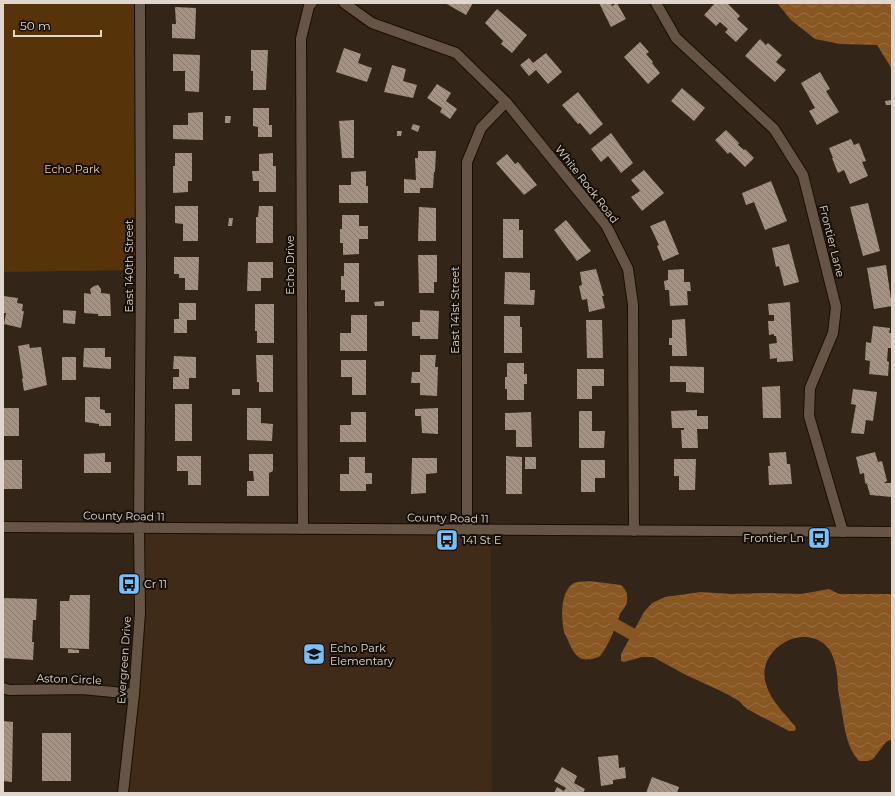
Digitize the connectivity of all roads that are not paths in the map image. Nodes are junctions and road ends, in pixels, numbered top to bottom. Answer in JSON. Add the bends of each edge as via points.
{"nodes":[{"id":1,"x":140,"y":3,"type":"edge"},
{"id":2,"x":312,"y":3,"type":"edge"},
{"id":3,"x":344,"y":3,"type":"edge"},
{"id":4,"x":656,"y":3,"type":"edge"},
{"id":5,"x":506,"y":102,"type":"junction"},
{"id":6,"x":3,"y":527,"type":"edge"},
{"id":7,"x":139,"y":528,"type":"junction"},
{"id":8,"x":303,"y":529,"type":"junction"},
{"id":9,"x":467,"y":530,"type":"junction"},
{"id":10,"x":634,"y":531,"type":"junction"},
{"id":11,"x":843,"y":532,"type":"junction"},
{"id":12,"x":892,"y":532,"type":"edge"},
{"id":13,"x":3,"y":688,"type":"edge"},
{"id":14,"x":134,"y":694,"type":"junction"},
{"id":15,"x":123,"y":793,"type":"edge"}],
"edges":[{"from":1,"to":7,"type":"street","name":"East 140th Street"},
{"from":2,"to":8,"type":"street","name":"Echo Drive","via":[[301,39]]},
{"from":3,"to":5,"type":"street","name":"White Rock Road","via":[[372,23],[456,53]]},
{"from":4,"to":11,"type":"street","name":"Frontier Lane","via":[[676,38],[774,129],[803,175],[836,307],[833,333],[810,388],[808,416]]},
{"from":5,"to":9,"type":"street","name":"East 141st Street","via":[[481,128],[467,162]]},
{"from":5,"to":10,"type":"street","name":"White Rock Road","via":[[606,225],[628,269],[634,305]]},
{"from":6,"to":7,"type":"street","name":"County Road 11"},
{"from":7,"to":8,"type":"street","name":"County Road 11"},
{"from":7,"to":14,"type":"street","name":"Evergreen Drive","via":[[140,613]]},
{"from":8,"to":9,"type":"street","name":"County Road 11"},
{"from":9,"to":10,"type":"street","name":"County Road 11"},
{"from":10,"to":11,"type":"street","name":"County Road 11"},
{"from":11,"to":12,"type":"street","name":"County Road 11"},
{"from":13,"to":14,"type":"street","name":"Aston Circle"},
{"from":14,"to":15,"type":"street","name":"Evergreen Drive"}]}
